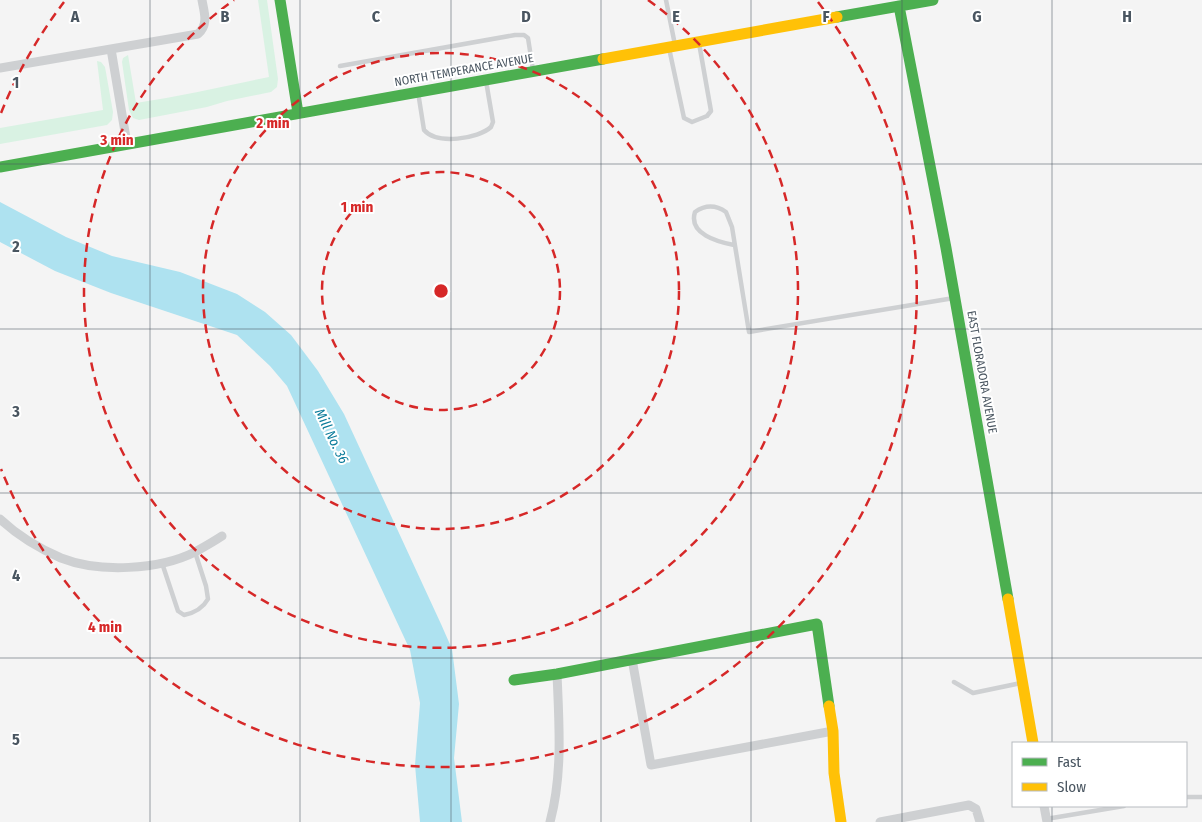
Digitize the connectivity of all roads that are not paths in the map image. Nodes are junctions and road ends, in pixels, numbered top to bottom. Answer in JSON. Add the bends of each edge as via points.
{"nodes":[{"id":1,"x":202,"y":0,"type":"edge"},
{"id":2,"x":280,"y":0,"type":"edge"},
{"id":3,"x":666,"y":0,"type":"edge"},
{"id":4,"x":933,"y":0,"type":"edge"},
{"id":5,"x":899,"y":6,"type":"junction"},
{"id":6,"x":698,"y":41,"type":"junction"},
{"id":7,"x":672,"y":46,"type":"junction"},
{"id":8,"x":110,"y":49,"type":"junction"},
{"id":9,"x":340,"y":66,"type":"dead end"},
{"id":10,"x":0,"y":68,"type":"edge"},
{"id":11,"x":533,"y":71,"type":"junction"},
{"id":12,"x":486,"y":80,"type":"junction"},
{"id":13,"x":418,"y":92,"type":"junction"},
{"id":14,"x":298,"y":113,"type":"junction"},
{"id":15,"x":127,"y":144,"type":"junction"},
{"id":16,"x":0,"y":167,"type":"edge"},
{"id":17,"x":734,"y":245,"type":"junction"},
{"id":18,"x":955,"y":298,"type":"junction"},
{"id":19,"x":0,"y":519,"type":"edge"},
{"id":20,"x":222,"y":536,"type":"dead end"},
{"id":21,"x":195,"y":552,"type":"junction"},
{"id":22,"x":162,"y":563,"type":"junction"},
{"id":23,"x":632,"y":660,"type":"junction"},
{"id":24,"x":557,"y":674,"type":"junction"},
{"id":25,"x":514,"y":680,"type":"dead end"},
{"id":26,"x":954,"y":682,"type":"dead end"},
{"id":27,"x":1022,"y":683,"type":"junction"},
{"id":28,"x":833,"y":731,"type":"junction"},
{"id":29,"x":1033,"y":742,"type":"edge"},
{"id":30,"x":1202,"y":797,"type":"edge"},
{"id":31,"x":1187,"y":798,"type":"edge"},
{"id":32,"x":1044,"y":807,"type":"edge"},
{"id":33,"x":1118,"y":807,"type":"edge"},
{"id":34,"x":1047,"y":820,"type":"edge"},
{"id":35,"x":886,"y":821,"type":"edge"},
{"id":36,"x":550,"y":822,"type":"edge"},
{"id":37,"x":841,"y":822,"type":"edge"},
{"id":38,"x":980,"y":822,"type":"edge"}],
"edges":[{"from":1,"to":8,"type":"street","via":[[205,23],[198,34]]},
{"from":2,"to":14,"type":"street"},
{"from":3,"to":7,"type":"lane"},
{"from":4,"to":5,"type":"street","name":"NORTH TEMPERANCE AVENUE"},
{"from":5,"to":6,"type":"street","name":"NORTH TEMPERANCE AVENUE"},
{"from":5,"to":18,"type":"street","name":"EAST FLORADORA AVENUE"},
{"from":6,"to":7,"type":"street","name":"NORTH TEMPERANCE AVENUE"},
{"from":6,"to":7,"type":"lane","via":[[712,111],[692,122],[684,118]]},
{"from":7,"to":11,"type":"street","name":"NORTH TEMPERANCE AVENUE"},
{"from":8,"to":10,"type":"street"},
{"from":8,"to":15,"type":"street"},
{"from":9,"to":11,"type":"lane","via":[[515,34],[528,38]]},
{"from":11,"to":12,"type":"street","name":"NORTH TEMPERANCE AVENUE"},
{"from":12,"to":13,"type":"street","name":"NORTH TEMPERANCE AVENUE"},
{"from":12,"to":13,"type":"lane","via":[[491,127],[453,139],[436,138],[424,130]]},
{"from":13,"to":14,"type":"street","name":"NORTH TEMPERANCE AVENUE"},
{"from":14,"to":15,"type":"street","name":"NORTH TEMPERANCE AVENUE"},
{"from":15,"to":16,"type":"street","name":"NORTH TEMPERANCE AVENUE"},
{"from":17,"to":17,"type":"lane","via":[[726,212],[713,206],[695,212],[698,230]]},
{"from":17,"to":18,"type":"lane","via":[[749,332]]},
{"from":18,"to":27,"type":"street","name":"EAST FLORADORA AVENUE"},
{"from":19,"to":22,"type":"street","via":[[16,533],[62,558],[107,567]]},
{"from":20,"to":21,"type":"street"},
{"from":21,"to":22,"type":"street"},
{"from":21,"to":22,"type":"lane","via":[[208,599],[189,614],[178,611]]},
{"from":23,"to":24,"type":"street"},
{"from":23,"to":28,"type":"street","via":[[651,765]]},
{"from":23,"to":28,"type":"street","via":[[818,624]]},
{"from":24,"to":25,"type":"street"},
{"from":24,"to":36,"type":"street","via":[[560,757]]},
{"from":26,"to":27,"type":"lane","via":[[973,692]]},
{"from":27,"to":29,"type":"street","name":"EAST FLORADORA AVENUE"},
{"from":28,"to":37,"type":"street","via":[[834,774]]},
{"from":30,"to":31,"type":"lane"},
{"from":32,"to":34,"type":"street"},
{"from":33,"to":34,"type":"lane"},
{"from":35,"to":38,"type":"street","via":[[969,806],[976,809]]}]}
